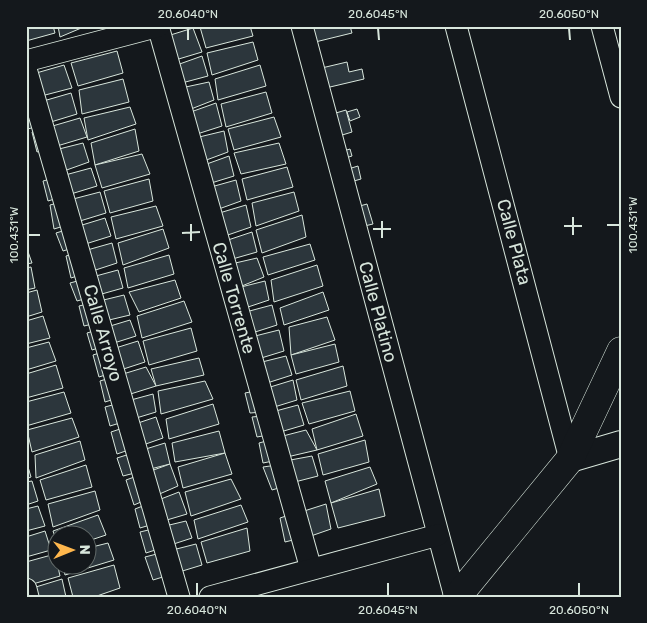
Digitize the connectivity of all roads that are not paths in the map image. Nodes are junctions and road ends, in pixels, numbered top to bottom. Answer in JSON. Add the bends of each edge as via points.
{"nodes":[{"id":1,"x":158,"y":26,"type":"edge"},
{"id":2,"x":302,"y":26,"type":"edge"},
{"id":3,"x":456,"y":26,"type":"edge"},
{"id":4,"x":602,"y":26,"type":"edge"},
{"id":5,"x":26,"y":60,"type":"edge"},
{"id":6,"x":26,"y":69,"type":"edge"},
{"id":7,"x":621,"y":97,"type":"edge"},
{"id":8,"x":621,"y":352,"type":"edge"},
{"id":9,"x":621,"y":444,"type":"edge"},
{"id":10,"x":570,"y":459,"type":"junction"},
{"id":11,"x":438,"y":535,"type":"junction"},
{"id":12,"x":311,"y":569,"type":"junction"},
{"id":13,"x":26,"y":589,"type":"edge"},
{"id":14,"x":28,"y":597,"type":"edge"},
{"id":15,"x":179,"y":597,"type":"edge"},
{"id":16,"x":210,"y":597,"type":"edge"},
{"id":17,"x":456,"y":597,"type":"edge"}],
"edges":[{"from":1,"to":5,"type":"street"},
{"from":1,"to":12,"type":"street","name":"Calle Torrente"},
{"from":2,"to":11,"type":"street","name":"Calle Platino"},
{"from":3,"to":10,"type":"street","name":"Calle Plata"},
{"from":4,"to":7,"type":"street"},
{"from":6,"to":15,"type":"street","name":"Calle Arroyo"},
{"from":8,"to":10,"type":"main road"},
{"from":9,"to":10,"type":"street"},
{"from":10,"to":17,"type":"main road"},
{"from":11,"to":12,"type":"street"},
{"from":11,"to":17,"type":"street","name":"Calle Platino"},
{"from":12,"to":16,"type":"street"},
{"from":13,"to":14,"type":"street"}]}
